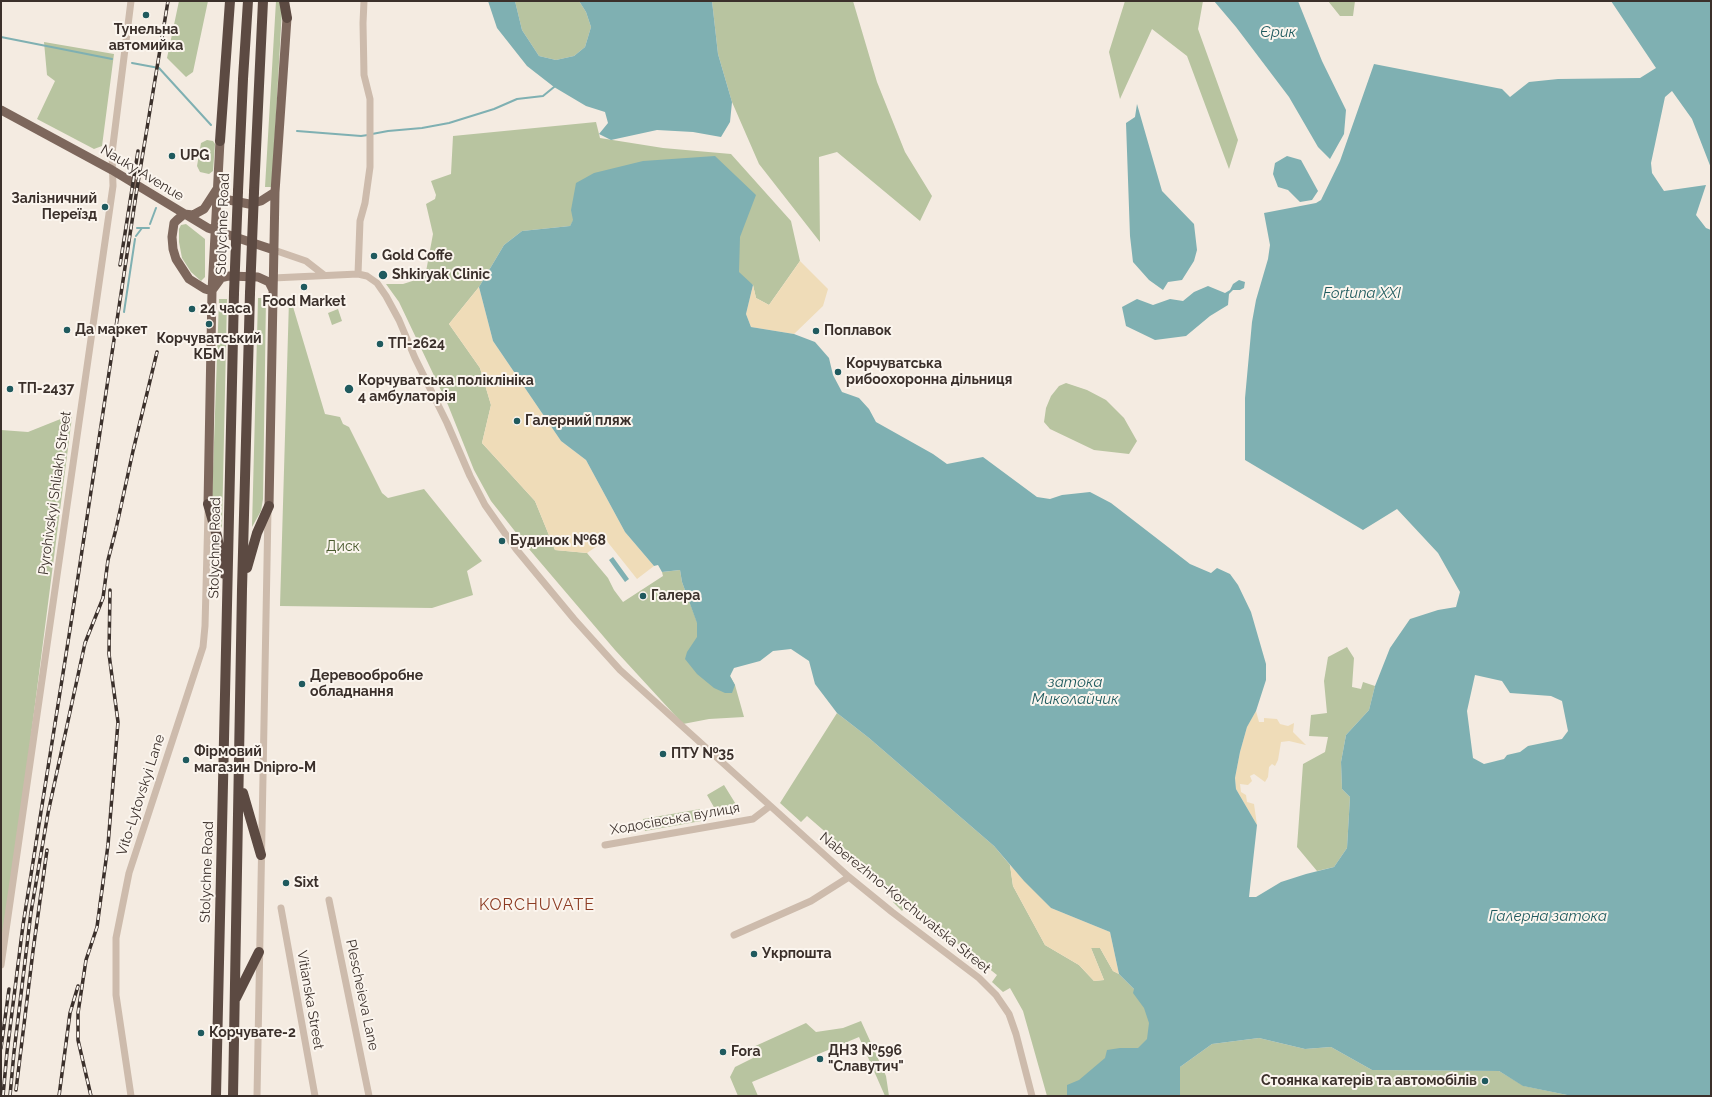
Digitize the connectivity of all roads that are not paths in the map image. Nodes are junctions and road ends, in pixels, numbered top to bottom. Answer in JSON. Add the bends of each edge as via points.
{"nodes":[{"id":1,"x":132,"y":1,"type":"edge"},
{"id":2,"x":230,"y":1,"type":"edge"},
{"id":3,"x":248,"y":1,"type":"edge"},
{"id":4,"x":263,"y":1,"type":"edge"},
{"id":5,"x":284,"y":1,"type":"edge"},
{"id":6,"x":289,"y":1,"type":"edge"},
{"id":7,"x":364,"y":1,"type":"edge"},
{"id":8,"x":287,"y":18,"type":"junction"},
{"id":9,"x":1,"y":110,"type":"edge"},
{"id":10,"x":220,"y":142,"type":"joint"},
{"id":11,"x":112,"y":170,"type":"junction"},
{"id":12,"x":218,"y":188,"type":"junction"},
{"id":13,"x":275,"y":192,"type":"junction"},
{"id":14,"x":184,"y":214,"type":"junction"},
{"id":15,"x":215,"y":232,"type":"junction"},
{"id":16,"x":274,"y":250,"type":"junction"},
{"id":17,"x":358,"y":274,"type":"junction"},
{"id":18,"x":324,"y":275,"type":"junction"},
{"id":19,"x":273,"y":278,"type":"junction"},
{"id":20,"x":273,"y":290,"type":"junction"},
{"id":21,"x":212,"y":291,"type":"junction"},
{"id":22,"x":208,"y":504,"type":"junction"},
{"id":23,"x":268,"y":506,"type":"junction"},
{"id":24,"x":242,"y":589,"type":"junction"},
{"id":25,"x":228,"y":594,"type":"junction"},
{"id":26,"x":240,"y":784,"type":"junction"},
{"id":27,"x":770,"y":806,"type":"junction"},
{"id":28,"x":605,"y":845,"type":"dead end"},
{"id":29,"x":261,"y":855,"type":"junction"},
{"id":30,"x":849,"y":877,"type":"junction"},
{"id":31,"x":329,"y":900,"type":"dead end"},
{"id":32,"x":281,"y":908,"type":"dead end"},
{"id":33,"x":734,"y":935,"type":"dead end"},
{"id":34,"x":259,"y":952,"type":"junction"},
{"id":35,"x":1,"y":965,"type":"edge"},
{"id":36,"x":234,"y":1002,"type":"junction"},
{"id":37,"x":131,"y":1096,"type":"edge"},
{"id":38,"x":216,"y":1096,"type":"edge"},
{"id":39,"x":233,"y":1096,"type":"edge"},
{"id":40,"x":257,"y":1096,"type":"edge"},
{"id":41,"x":315,"y":1096,"type":"edge"},
{"id":42,"x":369,"y":1096,"type":"edge"},
{"id":43,"x":1032,"y":1096,"type":"edge"}],
"edges":[{"from":1,"to":11,"type":"street","name":"Pyrohivskyi Shliakh Street"},
{"from":2,"to":10,"type":"highway"},
{"from":3,"to":25,"type":"highway","name":"Stolychne Road","bridge":true,"via":[[234,293]]},
{"from":4,"to":24,"type":"highway","name":"Stolychne Road","bridge":true,"via":[[250,294]]},
{"from":5,"to":8,"type":"highway"},
{"from":6,"to":8,"type":"street"},
{"from":7,"to":17,"type":"street","via":[[364,75],[370,99],[370,167],[360,221]]},
{"from":8,"to":13,"type":"main road"},
{"from":9,"to":11,"type":"main road","name":"Nauky Avenue"},
{"from":10,"to":12,"type":"main road"},
{"from":11,"to":14,"type":"main road","name":"Nauky Avenue"},
{"from":11,"to":35,"type":"street","name":"Pyrohivskyi Shliakh Street","via":[[113,186]]},
{"from":12,"to":13,"type":"main road","via":[[229,200],[249,204],[262,201]]},
{"from":12,"to":14,"type":"main road","via":[[204,209],[192,215]]},
{"from":12,"to":15,"type":"main road"},
{"from":13,"to":16,"type":"main road"},
{"from":14,"to":15,"type":"main road","name":"Nauky Avenue"},
{"from":14,"to":21,"type":"main road","via":[[174,223],[172,237],[176,259],[189,279]]},
{"from":15,"to":16,"type":"main road","name":"Nauky Avenue"},
{"from":15,"to":21,"type":"main road"},
{"from":16,"to":18,"type":"street","via":[[306,261]]},
{"from":16,"to":19,"type":"main road"},
{"from":17,"to":18,"type":"street"},
{"from":17,"to":27,"type":"street","name":"Naberezhno-Korchuvatska Street","via":[[367,276],[386,296],[470,476],[485,505],[516,548],[577,623],[620,670]]},
{"from":18,"to":19,"type":"street"},
{"from":19,"to":20,"type":"main road"},
{"from":20,"to":21,"type":"main road","via":[[269,282],[258,276],[229,276],[221,278]]},
{"from":20,"to":23,"type":"main road"},
{"from":21,"to":22,"type":"main road"},
{"from":22,"to":25,"type":"highway"},
{"from":22,"to":37,"type":"street","name":"Vito-Lytovskyi Lane","via":[[203,646],[129,873],[116,938],[116,995]]},
{"from":23,"to":24,"type":"highway","via":[[250,555]]},
{"from":23,"to":29,"type":"street"},
{"from":24,"to":26,"type":"highway","name":"Stolychne Road"},
{"from":25,"to":38,"type":"highway","name":"Stolychne Road"},
{"from":26,"to":29,"type":"highway"},
{"from":26,"to":36,"type":"highway","name":"Stolychne Road"},
{"from":27,"to":28,"type":"street","name":"Ходосівська вулиця","via":[[753,819]]},
{"from":27,"to":30,"type":"street","name":"Naberezhno-Korchuvatska Street"},
{"from":29,"to":34,"type":"street"},
{"from":30,"to":33,"type":"street","via":[[812,902]]},
{"from":30,"to":43,"type":"street","name":"Naberezhno-Korchuvatska Street","via":[[979,978],[996,995],[1009,1014]]},
{"from":31,"to":42,"type":"street","name":"Plescheieva Lane"},
{"from":32,"to":41,"type":"street","name":"Vitianska Street"},
{"from":34,"to":36,"type":"highway"},
{"from":34,"to":40,"type":"street"},
{"from":36,"to":39,"type":"highway","name":"Stolychne Road"}]}
